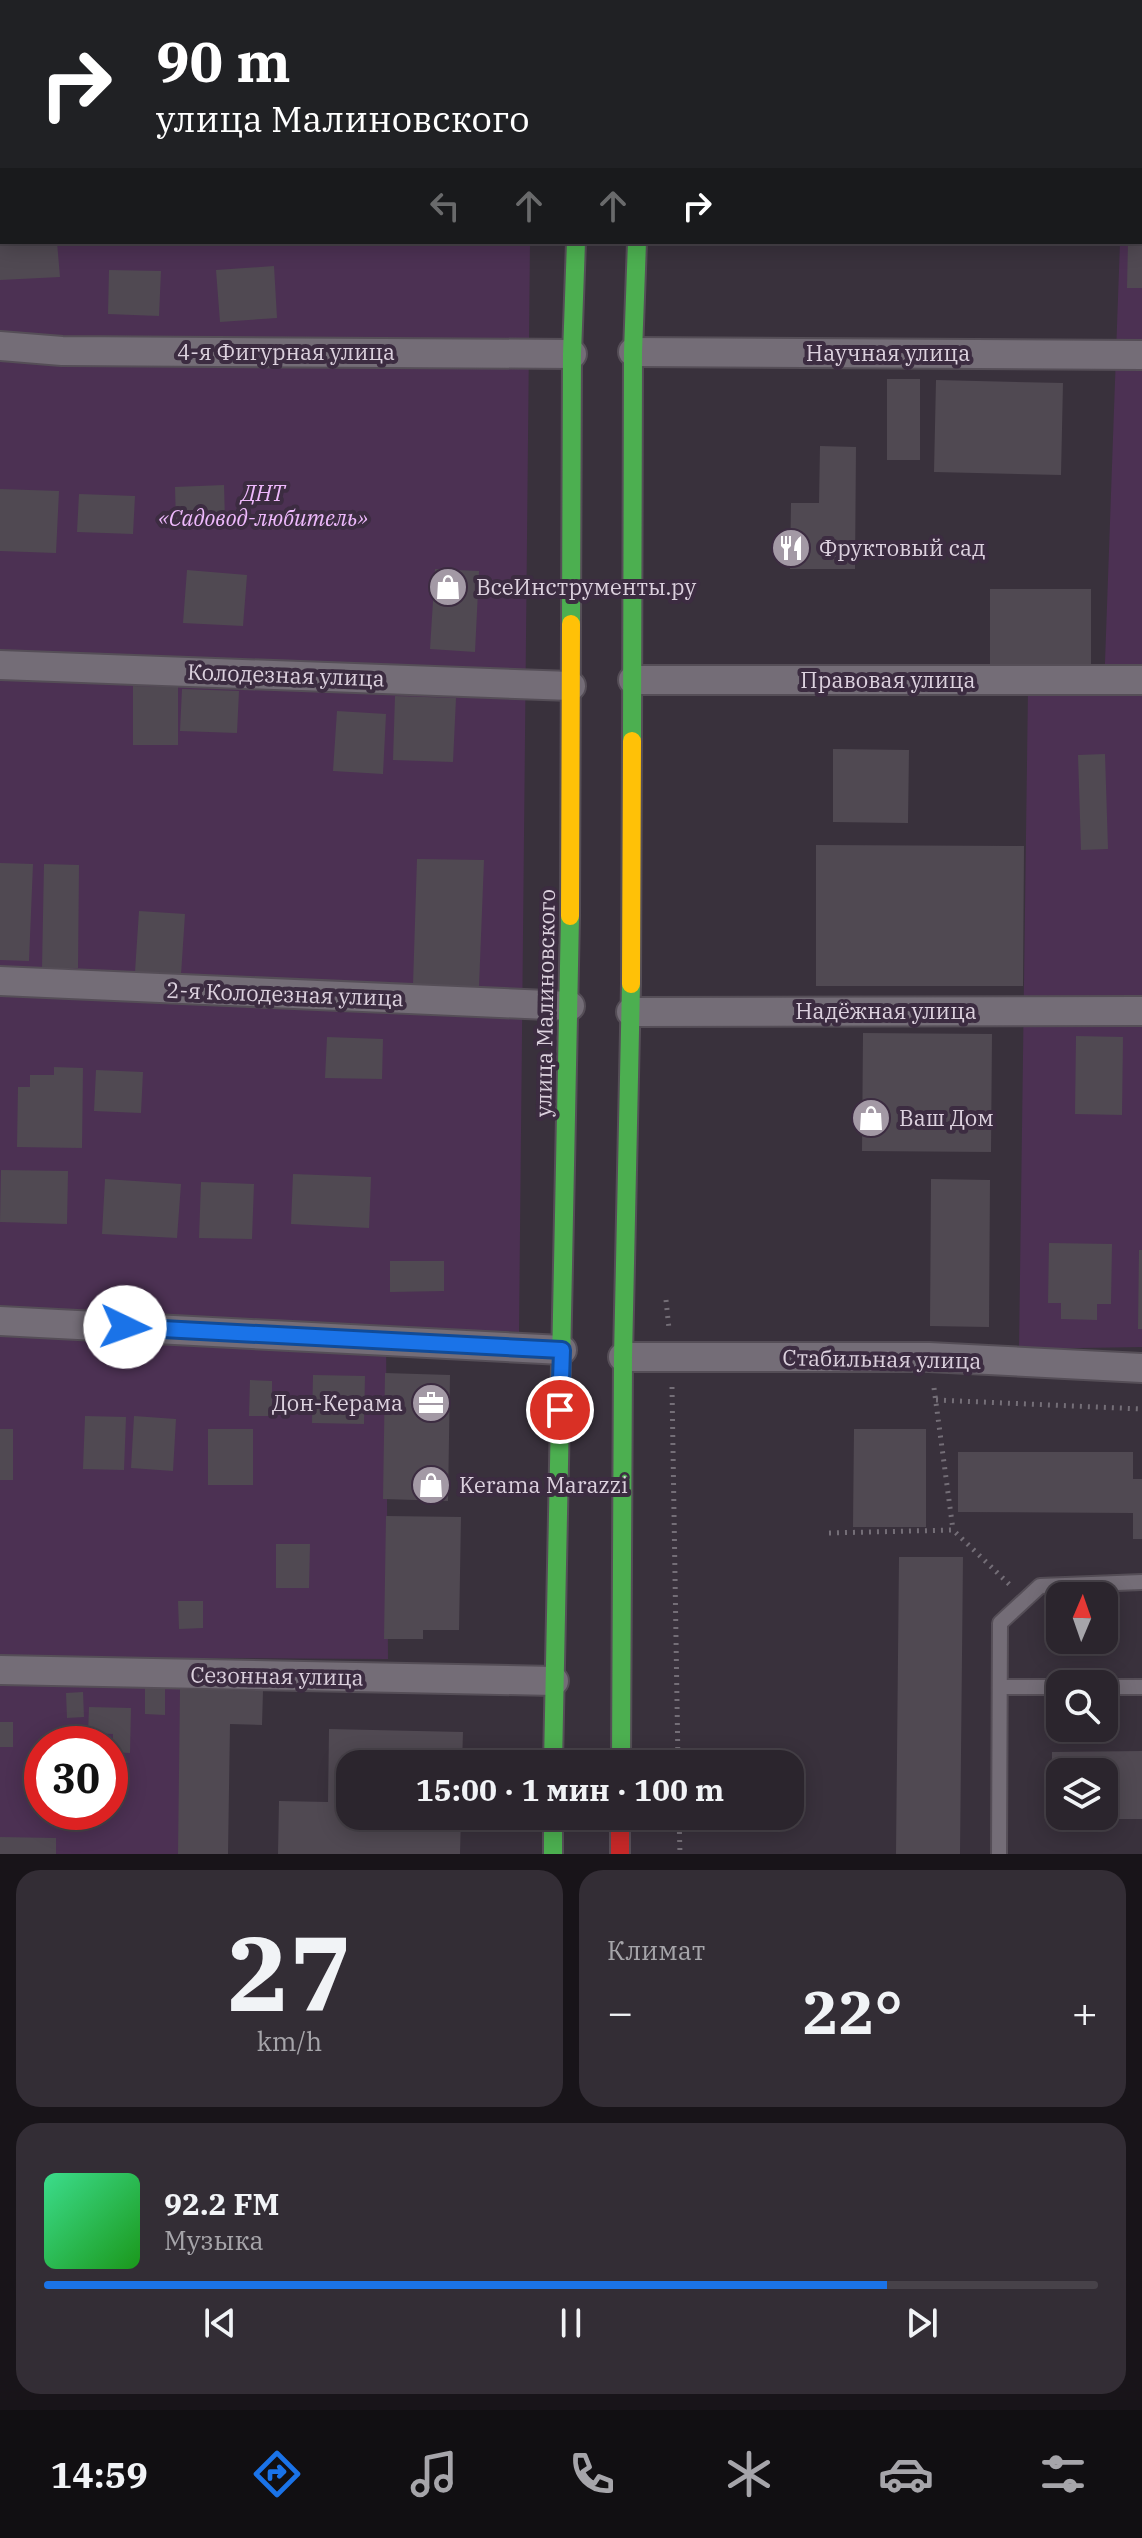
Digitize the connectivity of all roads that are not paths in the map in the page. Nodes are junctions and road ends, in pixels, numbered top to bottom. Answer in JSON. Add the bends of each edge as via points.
{"nodes":[{"id":1,"x":576,"y":244,"type":"edge"},
{"id":2,"x":637,"y":244,"type":"edge"},
{"id":3,"x":0,"y":346,"type":"edge"},
{"id":4,"x":633,"y":352,"type":"junction"},
{"id":5,"x":572,"y":354,"type":"junction"},
{"id":6,"x":1142,"y":355,"type":"edge"},
{"id":7,"x":0,"y":665,"type":"edge"},
{"id":8,"x":633,"y":680,"type":"junction"},
{"id":9,"x":1142,"y":680,"type":"edge"},
{"id":10,"x":571,"y":686,"type":"junction"},
{"id":11,"x":0,"y":981,"type":"edge"},
{"id":12,"x":570,"y":1006,"type":"junction"},
{"id":13,"x":1142,"y":1011,"type":"edge"},
{"id":14,"x":631,"y":1012,"type":"junction"},
{"id":15,"x":0,"y":1321,"type":"edge"},
{"id":16,"x":562,"y":1350,"type":"junction"},
{"id":17,"x":623,"y":1357,"type":"junction"},
{"id":18,"x":1142,"y":1368,"type":"edge"},
{"id":19,"x":1142,"y":1582,"type":"edge"},
{"id":20,"x":0,"y":1670,"type":"edge"},
{"id":21,"x":554,"y":1681,"type":"junction"},
{"id":22,"x":1000,"y":1687,"type":"junction"},
{"id":23,"x":1046,"y":1687,"type":"edge"},
{"id":24,"x":1118,"y":1687,"type":"edge"},
{"id":25,"x":1142,"y":1687,"type":"edge"},
{"id":26,"x":553,"y":1750,"type":"edge"},
{"id":27,"x":621,"y":1750,"type":"edge"},
{"id":28,"x":553,"y":1830,"type":"edge"},
{"id":29,"x":620,"y":1830,"type":"edge"},
{"id":30,"x":553,"y":1854,"type":"edge"},
{"id":31,"x":620,"y":1854,"type":"edge"},
{"id":32,"x":999,"y":1854,"type":"edge"}],
"edges":[{"from":1,"to":5,"type":"highway","name":"улица Малиновского"},
{"from":2,"to":4,"type":"highway"},
{"from":3,"to":5,"type":"street","name":"4-я Фигурная улица","via":[[62,351]]},
{"from":4,"to":6,"type":"street","name":"Научная улица"},
{"from":4,"to":8,"type":"highway"},
{"from":5,"to":10,"type":"highway","name":"улица Малиновского"},
{"from":7,"to":10,"type":"street","name":"Колодезная улица"},
{"from":8,"to":9,"type":"street","name":"Правовая улица"},
{"from":8,"to":14,"type":"highway"},
{"from":10,"to":12,"type":"highway","name":"улица Малиновского"},
{"from":11,"to":12,"type":"street","name":"2-я Колодезная улица"},
{"from":12,"to":16,"type":"highway","name":"улица Малиновского"},
{"from":13,"to":14,"type":"street","name":"Надёжная улица"},
{"from":14,"to":17,"type":"highway"},
{"from":15,"to":16,"type":"street"},
{"from":16,"to":21,"type":"highway","name":"улица Малиновского"},
{"from":17,"to":18,"type":"street","name":"Стабильная улица","via":[[929,1357]]},
{"from":17,"to":27,"type":"highway"},
{"from":19,"to":22,"type":"lane","via":[[1040,1586],[1000,1623]]},
{"from":20,"to":21,"type":"street","name":"Сезонная улица"},
{"from":21,"to":26,"type":"highway","name":"улица Малиновского"},
{"from":22,"to":23,"type":"lane"},
{"from":22,"to":32,"type":"lane"},
{"from":24,"to":25,"type":"lane"},
{"from":28,"to":30,"type":"highway"},
{"from":29,"to":31,"type":"highway"}]}
